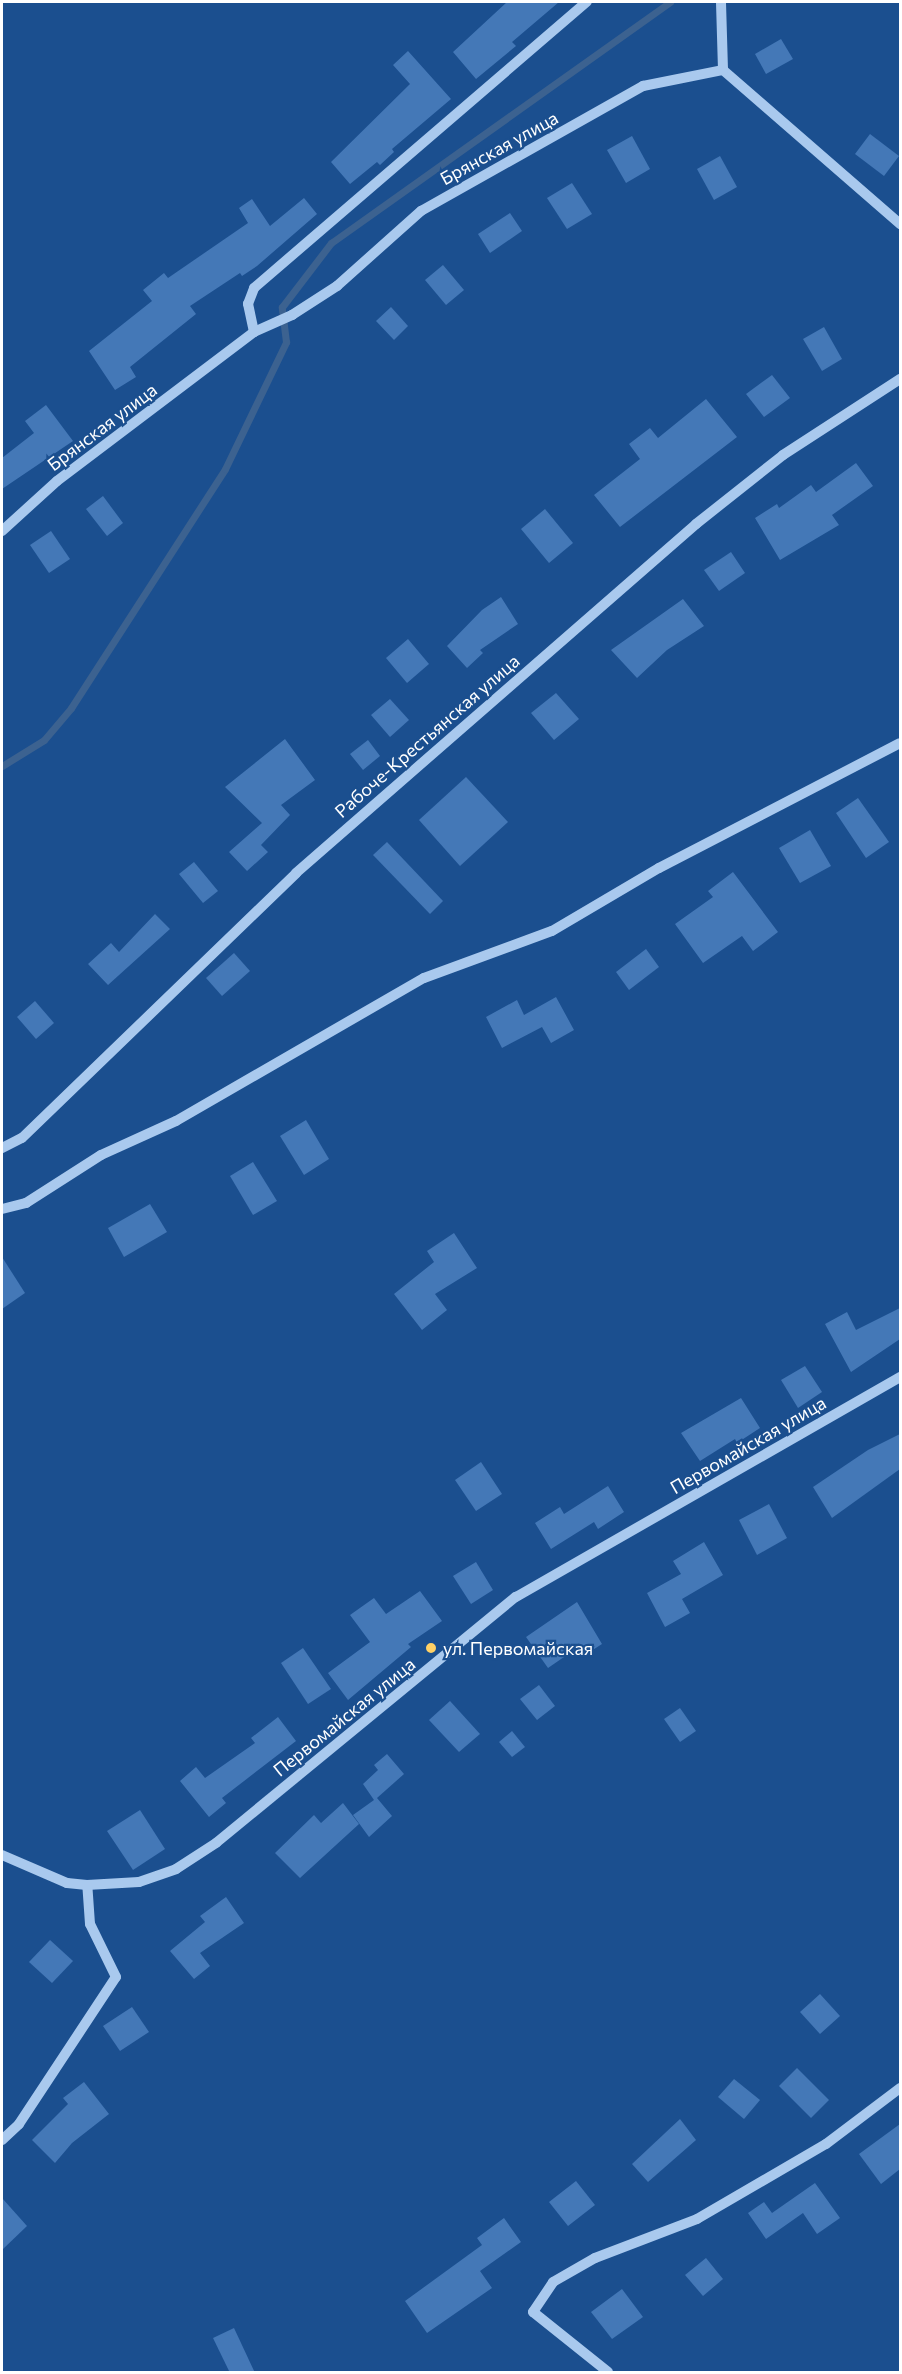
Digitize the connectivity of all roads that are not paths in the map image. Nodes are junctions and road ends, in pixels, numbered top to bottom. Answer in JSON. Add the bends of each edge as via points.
{"nodes":[{"id":1,"x":587,"y":2,"type":"edge"},
{"id":2,"x":721,"y":2,"type":"edge"},
{"id":3,"x":723,"y":70,"type":"junction"},
{"id":4,"x":900,"y":224,"type":"edge"},
{"id":5,"x":254,"y":332,"type":"junction"},
{"id":6,"x":900,"y":379,"type":"edge"},
{"id":7,"x":2,"y":531,"type":"edge"},
{"id":8,"x":900,"y":743,"type":"edge"},
{"id":9,"x":2,"y":1148,"type":"edge"},
{"id":10,"x":2,"y":1209,"type":"edge"},
{"id":11,"x":900,"y":1377,"type":"edge"},
{"id":12,"x":2,"y":1855,"type":"edge"},
{"id":13,"x":87,"y":1885,"type":"junction"},
{"id":14,"x":900,"y":2088,"type":"edge"},
{"id":15,"x":2,"y":2140,"type":"edge"},
{"id":16,"x":608,"y":2373,"type":"edge"}],
"edges":[{"from":1,"to":5,"type":"street","via":[[254,288],[248,304]]},
{"from":2,"to":3,"type":"street"},
{"from":3,"to":4,"type":"street"},
{"from":3,"to":5,"type":"street","name":"Брянская улица","via":[[643,86],[421,211],[337,285],[292,315]]},
{"from":5,"to":7,"type":"street","name":"Брянская улица","via":[[57,482]]},
{"from":6,"to":9,"type":"street","name":"Рабоче-Крестьянская улица","via":[[783,455],[696,524],[296,873],[31,1130]]},
{"from":8,"to":10,"type":"street","via":[[659,868],[552,932],[424,978],[176,1121],[101,1155],[26,1203]]},
{"from":11,"to":13,"type":"street","name":"Первомайская улица","via":[[516,1597],[216,1844],[186,1863],[139,1882]]},
{"from":12,"to":13,"type":"street","name":"Первомайская улица","via":[[67,1883]]},
{"from":13,"to":15,"type":"street","via":[[90,1924],[116,1977],[19,2124]]},
{"from":14,"to":16,"type":"street","via":[[826,2144],[697,2219],[595,2258],[553,2282],[533,2312]]}]}
